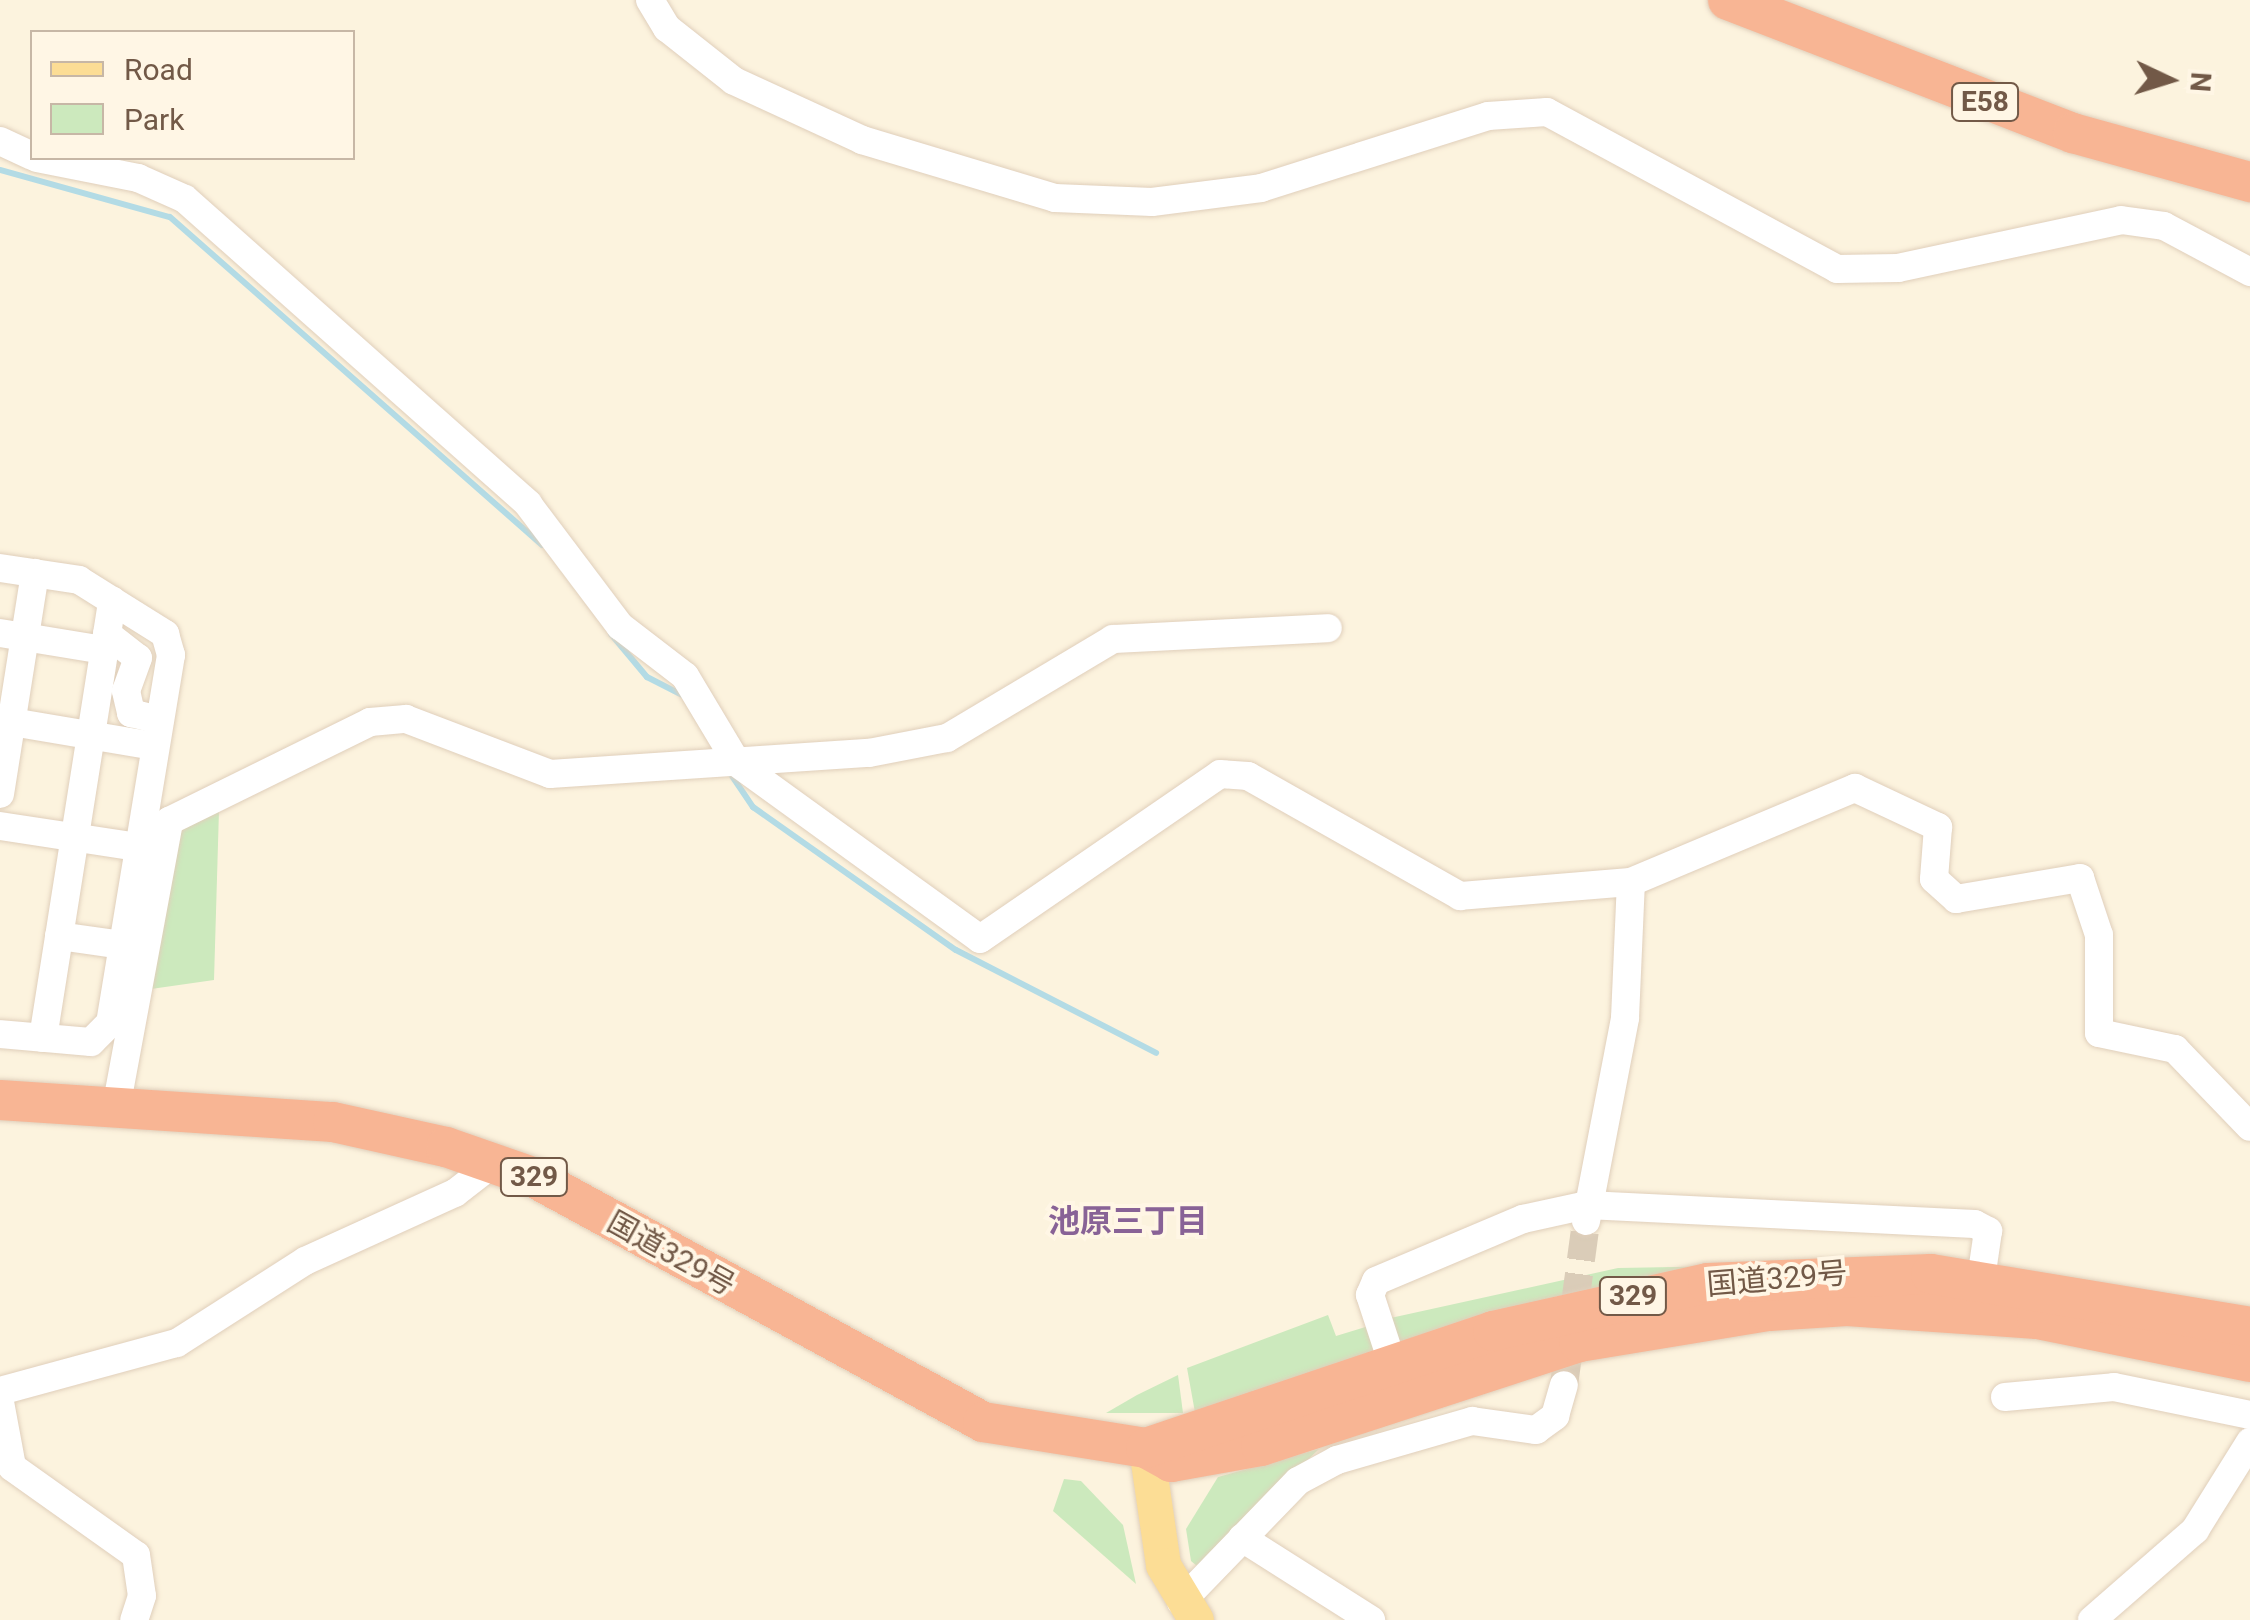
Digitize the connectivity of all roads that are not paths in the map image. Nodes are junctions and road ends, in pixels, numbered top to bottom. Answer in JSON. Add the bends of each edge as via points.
{"nodes":[{"id":1,"x":650,"y":0,"type":"edge"},
{"id":2,"x":1728,"y":0,"type":"edge"},
{"id":3,"x":1797,"y":0,"type":"edge"},
{"id":4,"x":0,"y":141,"type":"edge"},
{"id":5,"x":2250,"y":153,"type":"edge"},
{"id":6,"x":30,"y":154,"type":"edge"},
{"id":7,"x":54,"y":160,"type":"edge"},
{"id":8,"x":2250,"y":182,"type":"edge"},
{"id":9,"x":2250,"y":272,"type":"edge"},
{"id":10,"x":0,"y":568,"type":"edge"},
{"id":11,"x":35,"y":573,"type":"junction"},
{"id":12,"x":112,"y":600,"type":"junction"},
{"id":13,"x":1328,"y":628,"type":"dead end"},
{"id":14,"x":12,"y":635,"type":"edge"},
{"id":15,"x":106,"y":642,"type":"junction"},
{"id":16,"x":6,"y":721,"type":"edge"},
{"id":17,"x":156,"y":733,"type":"junction"},
{"id":18,"x":91,"y":736,"type":"junction"},
{"id":19,"x":728,"y":764,"type":"junction"},
{"id":20,"x":0,"y":794,"type":"edge"},
{"id":21,"x":0,"y":826,"type":"edge"},
{"id":22,"x":75,"y":837,"type":"junction"},
{"id":23,"x":143,"y":864,"type":"junction"},
{"id":24,"x":1631,"y":882,"type":"junction"},
{"id":25,"x":59,"y":936,"type":"junction"},
{"id":26,"x":122,"y":945,"type":"junction"},
{"id":27,"x":0,"y":1034,"type":"edge"},
{"id":28,"x":43,"y":1038,"type":"junction"},
{"id":29,"x":0,"y":1100,"type":"edge"},
{"id":30,"x":116,"y":1108,"type":"junction"},
{"id":31,"x":2250,"y":1128,"type":"edge"},
{"id":32,"x":495,"y":1162,"type":"junction"},
{"id":33,"x":1586,"y":1214,"type":"junction"},
{"id":34,"x":1981,"y":1279,"type":"junction"},
{"id":35,"x":2250,"y":1327,"type":"edge"},
{"id":36,"x":2250,"y":1362,"type":"edge"},
{"id":37,"x":1393,"y":1366,"type":"junction"},
{"id":38,"x":1564,"y":1385,"type":"tunnel mouth"},
{"id":39,"x":0,"y":1391,"type":"edge"},
{"id":40,"x":2005,"y":1397,"type":"dead end"},
{"id":41,"x":0,"y":1402,"type":"edge"},
{"id":42,"x":2250,"y":1415,"type":"edge"},
{"id":43,"x":2250,"y":1442,"type":"edge"},
{"id":44,"x":1328,"y":1443,"type":"junction"},
{"id":45,"x":1146,"y":1448,"type":"junction"},
{"id":46,"x":1242,"y":1538,"type":"junction"},
{"id":47,"x":1189,"y":1611,"type":"edge"},
{"id":48,"x":134,"y":1620,"type":"edge"},
{"id":49,"x":1371,"y":1620,"type":"edge"},
{"id":50,"x":2092,"y":1620,"type":"edge"}],
"edges":[{"from":1,"to":9,"type":"street","via":[[667,28],[734,81],[862,140],[1055,198],[1225,195],[1488,116],[1547,112],[1763,237],[1838,269],[1898,268],[2120,220],[2164,226]]},
{"from":2,"to":8,"type":"highway","number":"E58","via":[[2073,134]]},
{"from":3,"to":5,"type":"highway","number":"E58","via":[[2082,108]]},
{"from":4,"to":6,"type":"street"},
{"from":7,"to":19,"type":"street","via":[[138,178],[185,199],[528,504],[620,626],[685,676]]},
{"from":10,"to":11,"type":"street"},
{"from":11,"to":12,"type":"street","via":[[79,580]]},
{"from":11,"to":14,"type":"street"},
{"from":12,"to":15,"type":"street"},
{"from":12,"to":17,"type":"street","via":[[165,634],[171,655]]},
{"from":13,"to":19,"type":"street","via":[[1113,639],[947,738]]},
{"from":14,"to":15,"type":"street"},
{"from":14,"to":16,"type":"street"},
{"from":15,"to":17,"type":"street","via":[[138,658],[126,691],[131,713]]},
{"from":15,"to":18,"type":"street"},
{"from":16,"to":18,"type":"street"},
{"from":16,"to":20,"type":"street"},
{"from":17,"to":18,"type":"street"},
{"from":17,"to":23,"type":"street"},
{"from":18,"to":22,"type":"street"},
{"from":19,"to":23,"type":"street","via":[[550,774],[406,719],[370,722],[169,820]]},
{"from":19,"to":24,"type":"street","via":[[980,939],[1220,774],[1248,776],[1460,896]]},
{"from":21,"to":22,"type":"street"},
{"from":22,"to":23,"type":"street"},
{"from":22,"to":25,"type":"street"},
{"from":23,"to":26,"type":"street"},
{"from":23,"to":30,"type":"street"},
{"from":24,"to":31,"type":"street","via":[[1829,792],[1874,794],[1938,828],[1934,879],[1956,899],[2080,878],[2100,935],[2099,1033],[2175,1050]]},
{"from":24,"to":33,"type":"street","via":[[1624,1018]]},
{"from":25,"to":26,"type":"street"},
{"from":25,"to":28,"type":"street"},
{"from":26,"to":28,"type":"street","via":[[110,1023],[91,1042]]},
{"from":27,"to":28,"type":"street"},
{"from":29,"to":30,"type":"highway","name":"国道329号","number":"329"},
{"from":30,"to":32,"type":"highway","name":"国道329号","number":"329","via":[[333,1122]]},
{"from":32,"to":39,"type":"street","via":[[455,1194],[305,1261],[177,1343]]},
{"from":32,"to":45,"type":"highway","name":"国道329号","number":"329","via":[[982,1422]]},
{"from":33,"to":34,"type":"street","via":[[1976,1224],[1988,1231]]},
{"from":33,"to":37,"type":"street","via":[[1523,1219],[1376,1281],[1370,1294]]},
{"from":34,"to":35,"type":"highway","name":"国道329号","number":"329"},
{"from":34,"to":37,"type":"highway","name":"国道329号","number":"329","via":[[1840,1272],[1673,1288]]},
{"from":36,"to":44,"type":"highway","name":"国道329号","number":"329","via":[[2037,1319],[1847,1306],[1769,1311],[1578,1342]]},
{"from":37,"to":45,"type":"highway","name":"国道329号","number":"329"},
{"from":38,"to":44,"type":"street","via":[[1555,1416],[1536,1430],[1472,1421]]},
{"from":40,"to":42,"type":"street","via":[[2114,1387]]},
{"from":41,"to":48,"type":"street","via":[[12,1467],[136,1556],[142,1596]]},
{"from":43,"to":50,"type":"street","via":[[2195,1530]]},
{"from":44,"to":45,"type":"highway","name":"国道329号","number":"329","via":[[1172,1462]]},
{"from":44,"to":46,"type":"street"},
{"from":45,"to":47,"type":"main road","via":[[1158,1547]]},
{"from":46,"to":47,"type":"street"},
{"from":46,"to":49,"type":"street"}]}
